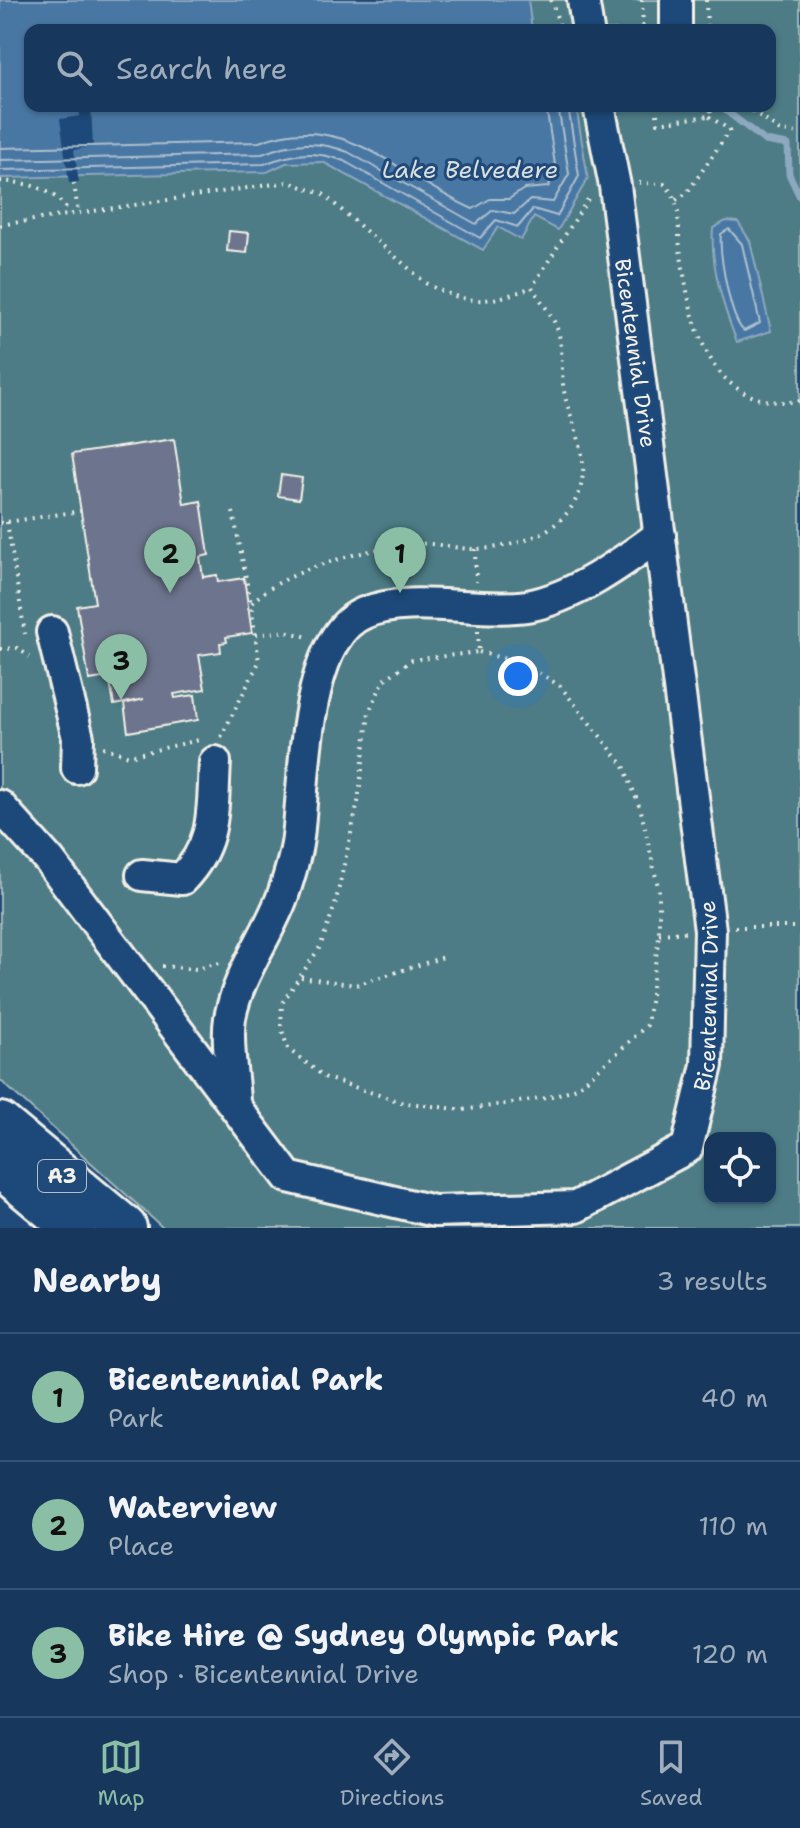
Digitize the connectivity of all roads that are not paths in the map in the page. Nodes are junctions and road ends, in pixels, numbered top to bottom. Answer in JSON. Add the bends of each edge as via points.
{"nodes":[{"id":1,"x":583,"y":0,"type":"edge"},
{"id":2,"x":676,"y":0,"type":"edge"},
{"id":3,"x":587,"y":24,"type":"edge"},
{"id":4,"x":676,"y":24,"type":"edge"},
{"id":5,"x":599,"y":112,"type":"edge"},
{"id":6,"x":660,"y":535,"type":"junction"},
{"id":7,"x":39,"y":635,"type":"road end"},
{"id":8,"x":218,"y":749,"type":"road end"},
{"id":9,"x":78,"y":753,"type":"road end"},
{"id":10,"x":0,"y":806,"type":"edge"},
{"id":11,"x":142,"y":875,"type":"dead end"},
{"id":12,"x":234,"y":1102,"type":"junction"},
{"id":13,"x":0,"y":1124,"type":"edge"},
{"id":14,"x":0,"y":1166,"type":"edge"},
{"id":15,"x":0,"y":1191,"type":"edge"},
{"id":16,"x":47,"y":1228,"type":"edge"},
{"id":17,"x":74,"y":1228,"type":"edge"},
{"id":18,"x":125,"y":1228,"type":"edge"}],
"edges":[{"from":1,"to":3,"type":"street"},
{"from":2,"to":4,"type":"street"},
{"from":5,"to":6,"type":"street","name":"Bicentennial Drive","via":[[605,187]]},
{"from":6,"to":12,"type":"street","via":[[599,578],[529,606],[418,605],[364,613],[341,630],[322,662],[306,747],[298,841],[282,897],[230,1018]]},
{"from":6,"to":12,"type":"street","name":"Bicentennial Drive","via":[[710,930],[707,1065],[687,1148],[576,1207],[434,1211],[288,1177]]},
{"from":7,"to":9,"type":"street"},
{"from":8,"to":11,"type":"street","via":[[211,836],[199,862],[182,879]]},
{"from":10,"to":12,"type":"street","name":"Bicentennial Drive","via":[[49,860]]},
{"from":13,"to":18,"type":"highway","number":"A3"},
{"from":14,"to":17,"type":"highway","number":"A3"},
{"from":15,"to":16,"type":"highway"}]}
